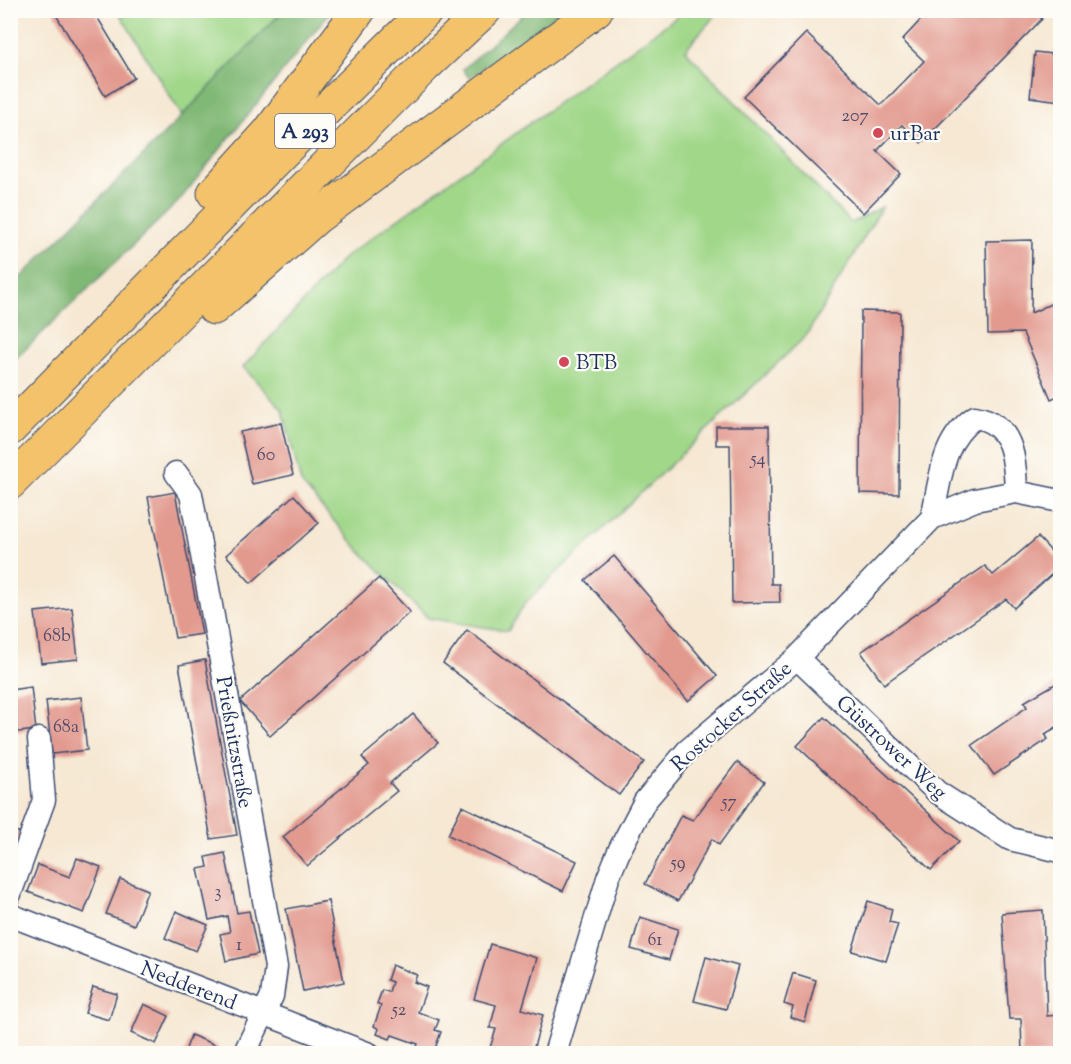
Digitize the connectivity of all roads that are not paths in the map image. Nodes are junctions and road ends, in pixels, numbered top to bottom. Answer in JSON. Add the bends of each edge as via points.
{"nodes":[{"id":1,"x":359,"y":10,"type":"edge"},
{"id":2,"x":428,"y":10,"type":"edge"},
{"id":3,"x":485,"y":10,"type":"edge"},
{"id":4,"x":596,"y":10,"type":"edge"},
{"id":5,"x":185,"y":254,"type":"junction"},
{"id":6,"x":157,"y":337,"type":"junction"},
{"id":7,"x":10,"y":429,"type":"edge"},
{"id":8,"x":176,"y":473,"type":"dead end"},
{"id":9,"x":10,"y":483,"type":"edge"},
{"id":10,"x":1016,"y":492,"type":"junction"},
{"id":11,"x":1060,"y":501,"type":"edge"},
{"id":12,"x":932,"y":518,"type":"junction"},
{"id":13,"x":796,"y":658,"type":"junction"},
{"id":14,"x":39,"y":739,"type":"dead end"},
{"id":15,"x":1060,"y":851,"type":"edge"},
{"id":16,"x":10,"y":894,"type":"edge"},
{"id":17,"x":10,"y":915,"type":"edge"},
{"id":18,"x":263,"y":1014,"type":"junction"},
{"id":19,"x":244,"y":1053,"type":"edge"},
{"id":20,"x":369,"y":1053,"type":"edge"},
{"id":21,"x":555,"y":1053,"type":"edge"}],
"edges":[{"from":1,"to":5,"type":"highway","via":[[269,132],[207,201]]},
{"from":2,"to":5,"type":"highway","number":"A 293"},
{"from":3,"to":6,"type":"highway","number":"A 293"},
{"from":4,"to":6,"type":"highway","via":[[317,217],[207,314]]},
{"from":5,"to":7,"type":"highway","number":"A 293"},
{"from":6,"to":9,"type":"highway","number":"A 293"},
{"from":8,"to":18,"type":"street","name":"Prießnitzstraße","via":[[191,494],[276,967],[272,996]]},
{"from":10,"to":11,"type":"street","name":"Rostocker Straße"},
{"from":10,"to":12,"type":"street","name":"Rostocker Straße","via":[[975,500]]},
{"from":10,"to":12,"type":"street","via":[[1015,464],[1003,429],[990,419],[975,417],[960,428],[948,447]]},
{"from":12,"to":13,"type":"street","name":"Rostocker Straße"},
{"from":13,"to":15,"type":"street","name":"Güstrower Weg","via":[[937,792],[1010,839]]},
{"from":13,"to":21,"type":"street","name":"Rostocker Straße","via":[[687,751],[645,801],[608,878]]},
{"from":14,"to":16,"type":"street","via":[[44,800]]},
{"from":17,"to":18,"type":"street","name":"Nedderend"},
{"from":18,"to":19,"type":"street","name":"Prießnitzstraße"},
{"from":18,"to":20,"type":"street","name":"Nedderend"}]}
